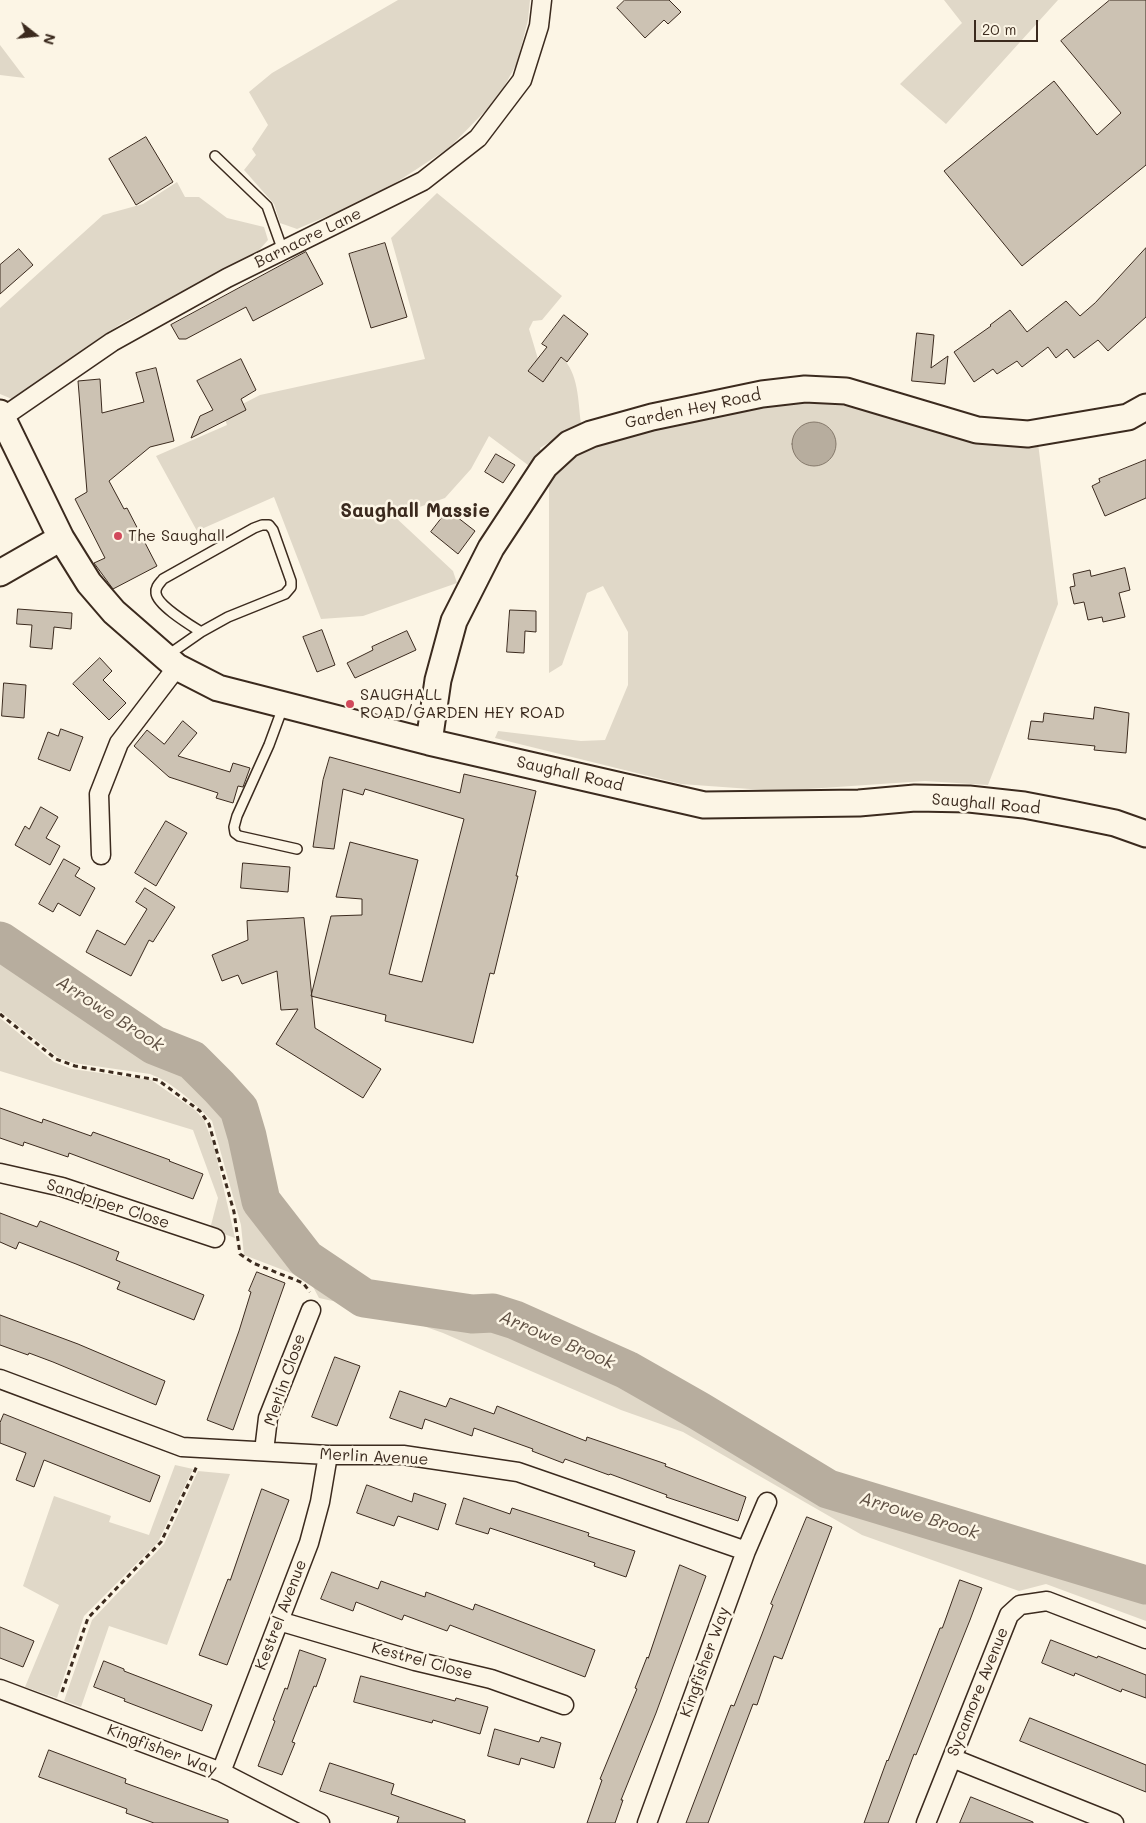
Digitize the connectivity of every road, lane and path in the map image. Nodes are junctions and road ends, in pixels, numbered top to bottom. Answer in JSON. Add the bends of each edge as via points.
{"nodes":[{"id":1,"x":542,"y":0,"type":"edge"},
{"id":2,"x":215,"y":156,"type":"dead end"},
{"id":3,"x":283,"y":251,"type":"junction"},
{"id":4,"x":1146,"y":407,"type":"edge"},
{"id":5,"x":1,"y":415,"type":"edge"},
{"id":6,"x":61,"y":538,"type":"junction"},
{"id":7,"x":0,"y":573,"type":"edge"},
{"id":8,"x":201,"y":632,"type":"junction"},
{"id":9,"x":171,"y":662,"type":"junction"},
{"id":10,"x":284,"y":705,"type":"junction"},
{"id":11,"x":429,"y":742,"type":"junction"},
{"id":12,"x":1146,"y":834,"type":"edge"},
{"id":13,"x":297,"y":849,"type":"dead end"},
{"id":14,"x":101,"y":855,"type":"dead end"},
{"id":15,"x":0,"y":1014,"type":"edge"},
{"id":16,"x":0,"y":1173,"type":"edge"},
{"id":17,"x":215,"y":1238,"type":"dead end"},
{"id":18,"x":310,"y":1310,"type":"joint"},
{"id":19,"x":0,"y":1378,"type":"edge"},
{"id":20,"x":201,"y":1448,"type":"junction"},
{"id":21,"x":264,"y":1451,"type":"junction"},
{"id":22,"x":328,"y":1455,"type":"junction"},
{"id":23,"x":767,"y":1502,"type":"dead end"},
{"id":24,"x":746,"y":1551,"type":"junction"},
{"id":25,"x":278,"y":1621,"type":"junction"},
{"id":26,"x":1146,"y":1639,"type":"edge"},
{"id":27,"x":0,"y":1689,"type":"edge"},
{"id":28,"x":564,"y":1705,"type":"dead end"},
{"id":29,"x":56,"y":1710,"type":"junction"},
{"id":30,"x":952,"y":1758,"type":"junction"},
{"id":31,"x":221,"y":1772,"type":"junction"},
{"id":32,"x":320,"y":1823,"type":"edge"},
{"id":33,"x":647,"y":1823,"type":"edge"},
{"id":34,"x":926,"y":1823,"type":"edge"},
{"id":35,"x":1114,"y":1823,"type":"edge"}],
"edges":[{"from":1,"to":3,"type":"street","name":"Barnacre Lane","via":[[522,80],[478,138],[423,181]]},
{"from":2,"to":3,"type":"lane","via":[[267,206]]},
{"from":3,"to":5,"type":"street","name":"Barnacre Lane","via":[[112,342]]},
{"from":4,"to":11,"type":"street","name":"Garden Hey Road","via":[[1128,417],[1028,434],[977,430],[846,391],[805,389],[652,417],[591,434],[569,444],[545,466],[491,548],[454,621],[438,680]]},
{"from":5,"to":6,"type":"street","name":"Saughall Road"},
{"from":6,"to":7,"type":"street"},
{"from":6,"to":9,"type":"street","name":"Saughall Road","via":[[89,582],[114,612]]},
{"from":8,"to":8,"type":"lane","via":[[228,617],[285,594],[291,587],[269,525],[254,528],[158,585],[156,593],[160,602]]},
{"from":8,"to":9,"type":"lane"},
{"from":9,"to":10,"type":"street","name":"Saughall Road","via":[[218,688]]},
{"from":9,"to":14,"type":"street","via":[[119,743],[99,794]]},
{"from":10,"to":11,"type":"street","name":"Saughall Road"},
{"from":10,"to":13,"type":"lane","via":[[234,827],[239,836]]},
{"from":11,"to":12,"type":"street","name":"Saughall Road","via":[[704,804],[969,799],[1076,815]]},
{"from":15,"to":18,"type":"path","via":[[56,1060],[158,1080],[200,1111],[209,1124],[234,1212],[240,1254],[253,1263],[303,1282],[313,1296]]},
{"from":16,"to":17,"type":"street","name":"Sandpiper Close","via":[[62,1188]]},
{"from":18,"to":21,"type":"street","name":"Merlin Close","via":[[268,1418]]},
{"from":19,"to":20,"type":"street","name":"Merlin Avenue","via":[[182,1447]]},
{"from":20,"to":21,"type":"street","name":"Merlin Avenue"},
{"from":20,"to":29,"type":"path","via":[[195,1472],[161,1542],[88,1618]]},
{"from":21,"to":22,"type":"street","name":"Merlin Avenue"},
{"from":22,"to":24,"type":"street","name":"Merlin Avenue","via":[[403,1455],[518,1472]]},
{"from":22,"to":25,"type":"street","name":"Kestrel Avenue","via":[[309,1543]]},
{"from":23,"to":24,"type":"street","name":"Kingfisher Way"},
{"from":24,"to":33,"type":"street","name":"Kingfisher Way"},
{"from":25,"to":28,"type":"street","name":"Kestrel Close","via":[[491,1679]]},
{"from":25,"to":31,"type":"street","name":"Kestrel Avenue"},
{"from":26,"to":30,"type":"street","name":"Sycamore Avenue","via":[[1047,1601],[1020,1605],[1009,1615]]},
{"from":27,"to":29,"type":"street","name":"Kingfisher Way"},
{"from":29,"to":31,"type":"street","name":"Kingfisher Way"},
{"from":30,"to":34,"type":"street","name":"Sycamore Avenue"},
{"from":30,"to":35,"type":"street"},
{"from":31,"to":32,"type":"street","name":"Kingfisher Way"}]}
